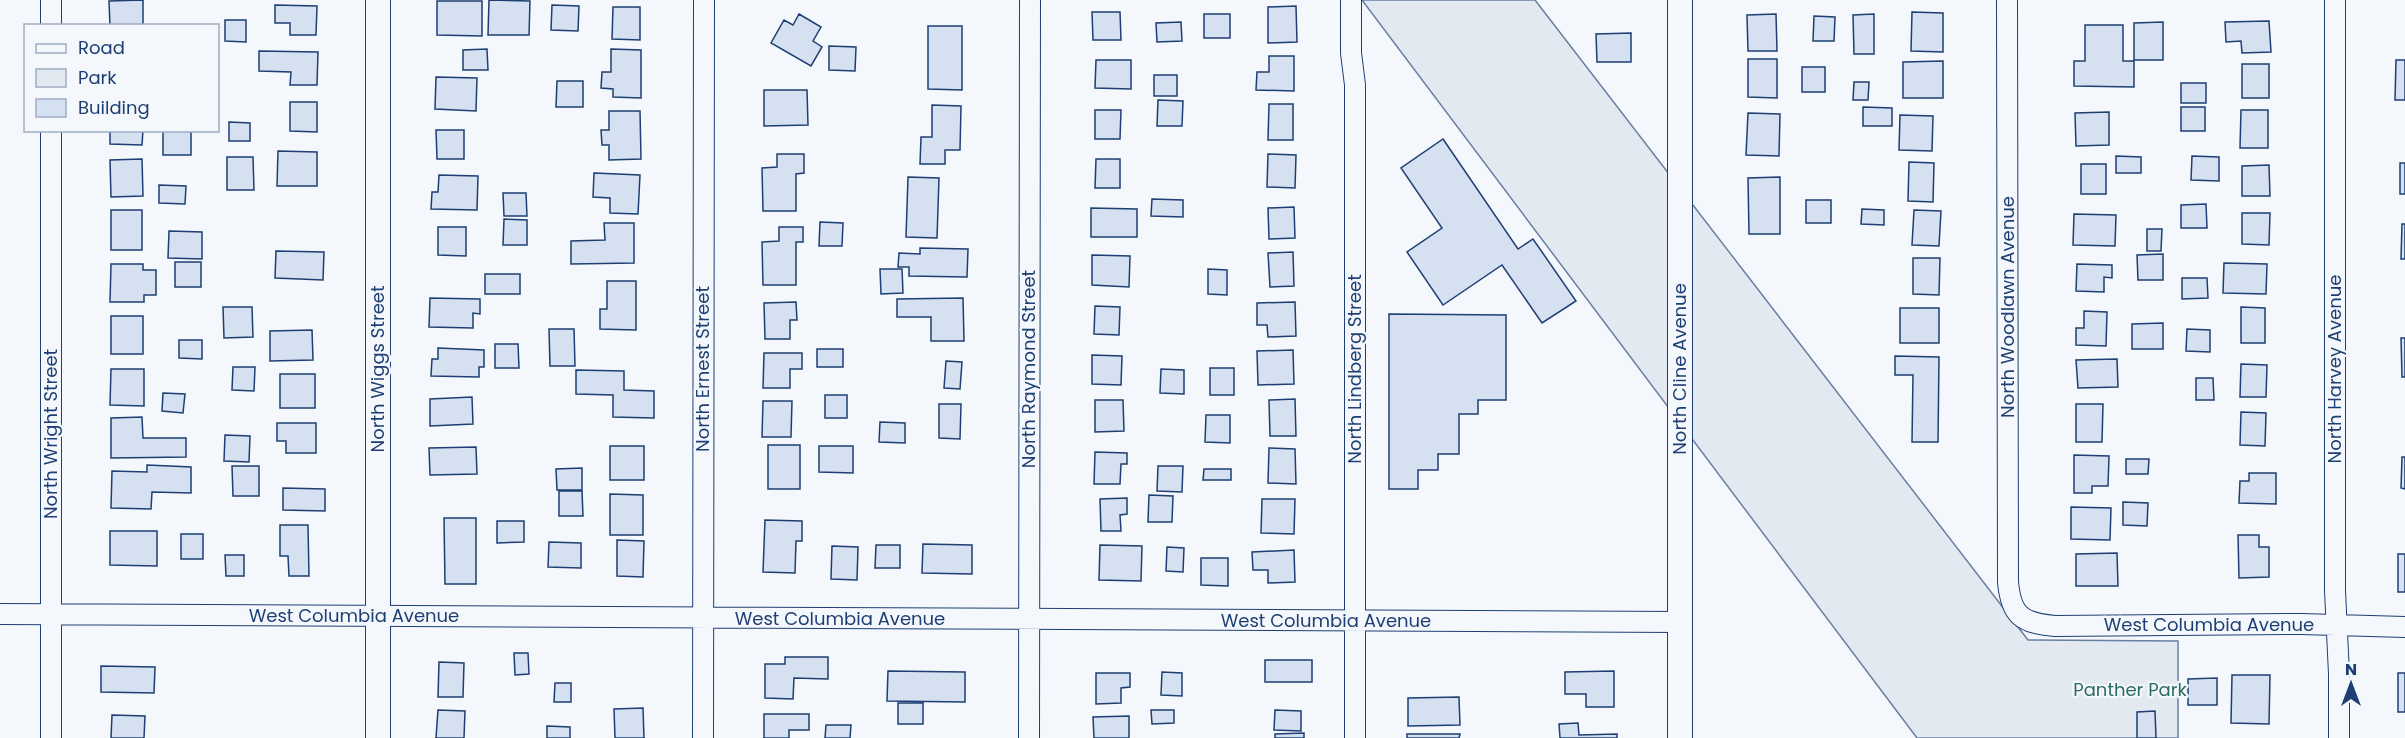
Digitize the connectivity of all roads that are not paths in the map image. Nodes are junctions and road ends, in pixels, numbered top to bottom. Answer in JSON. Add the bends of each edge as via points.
{"nodes":[{"id":1,"x":51,"y":0,"type":"edge"},
{"id":2,"x":378,"y":0,"type":"edge"},
{"id":3,"x":704,"y":0,"type":"edge"},
{"id":4,"x":1030,"y":0,"type":"edge"},
{"id":5,"x":1352,"y":0,"type":"edge"},
{"id":6,"x":1680,"y":0,"type":"edge"},
{"id":7,"x":2007,"y":0,"type":"edge"},
{"id":8,"x":2335,"y":0,"type":"edge"},
{"id":9,"x":51,"y":24,"type":"edge"},
{"id":10,"x":51,"y":132,"type":"edge"},
{"id":11,"x":2017,"y":613,"type":"joint"},
{"id":12,"x":0,"y":614,"type":"edge"},
{"id":13,"x":51,"y":615,"type":"junction"},
{"id":14,"x":378,"y":616,"type":"junction"},
{"id":15,"x":703,"y":618,"type":"junction"},
{"id":16,"x":1029,"y":619,"type":"junction"},
{"id":17,"x":1355,"y":621,"type":"junction"},
{"id":18,"x":1680,"y":622,"type":"junction"},
{"id":19,"x":2337,"y":626,"type":"junction"},
{"id":20,"x":2405,"y":627,"type":"edge"},
{"id":21,"x":51,"y":738,"type":"edge"},
{"id":22,"x":378,"y":738,"type":"edge"},
{"id":23,"x":703,"y":738,"type":"edge"},
{"id":24,"x":1029,"y":738,"type":"edge"},
{"id":25,"x":1355,"y":738,"type":"edge"},
{"id":26,"x":1680,"y":738,"type":"edge"},
{"id":27,"x":2339,"y":738,"type":"edge"}],
"edges":[{"from":1,"to":9,"type":"street"},
{"from":2,"to":14,"type":"street","name":"North Wiggs Street"},
{"from":3,"to":15,"type":"street","name":"North Ernest Street"},
{"from":4,"to":16,"type":"street","name":"North Raymond Street"},
{"from":5,"to":17,"type":"street","name":"North Lindberg Street"},
{"from":6,"to":18,"type":"street","name":"North Cline Avenue"},
{"from":7,"to":11,"type":"street","name":"North Woodlawn Avenue","via":[[2008,582]]},
{"from":8,"to":19,"type":"street","name":"North Harvey Avenue"},
{"from":10,"to":13,"type":"street","name":"North Wright Street"},
{"from":11,"to":19,"type":"street","name":"West Columbia Avenue","via":[[2032,623],[2055,626]]},
{"from":12,"to":13,"type":"street","name":"West Columbia Avenue"},
{"from":13,"to":14,"type":"street","name":"West Columbia Avenue"},
{"from":13,"to":21,"type":"street","name":"North Wright Street"},
{"from":14,"to":15,"type":"street","name":"West Columbia Avenue"},
{"from":14,"to":22,"type":"street","name":"North Wiggs Street"},
{"from":15,"to":16,"type":"street","name":"West Columbia Avenue"},
{"from":15,"to":23,"type":"street","name":"North Ernest Street"},
{"from":16,"to":17,"type":"street","name":"West Columbia Avenue"},
{"from":16,"to":24,"type":"street","name":"North Raymond Street"},
{"from":17,"to":18,"type":"street","name":"West Columbia Avenue"},
{"from":17,"to":25,"type":"street","name":"North Lindberg Street"},
{"from":18,"to":26,"type":"street","name":"North Cline Avenue"},
{"from":19,"to":20,"type":"street","name":"West Columbia Avenue"},
{"from":19,"to":27,"type":"street","name":"North Harvey Avenue"}]}
